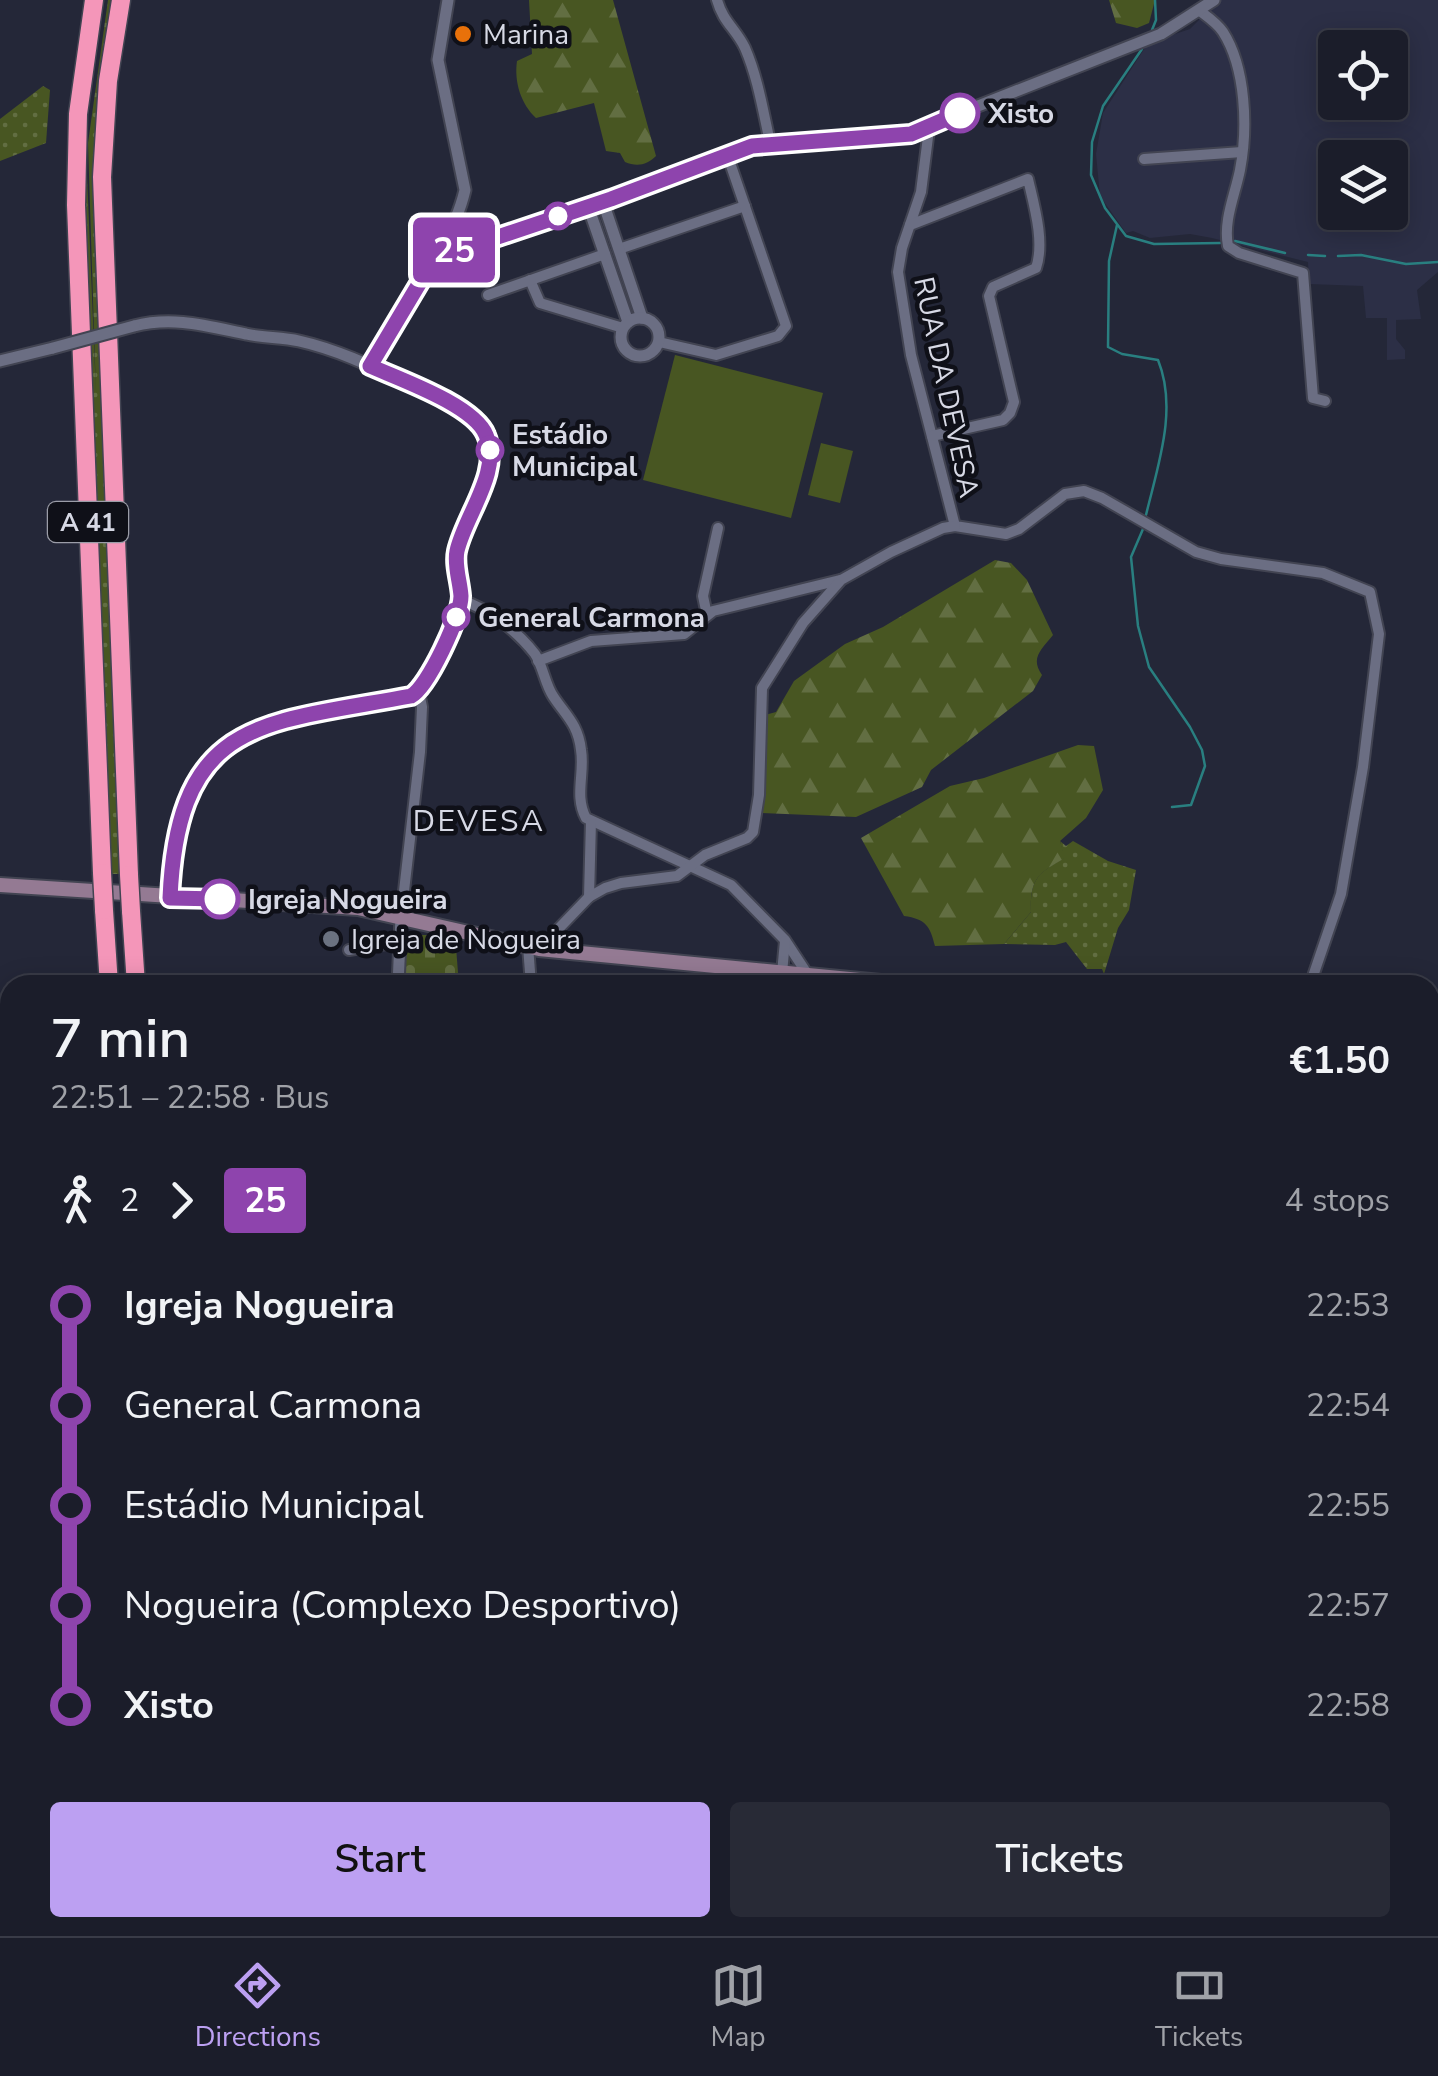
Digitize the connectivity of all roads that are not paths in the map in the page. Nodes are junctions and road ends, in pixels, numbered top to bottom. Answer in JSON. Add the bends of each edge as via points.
{"nodes":[{"id":1,"x":94,"y":0,"type":"edge"},
{"id":2,"x":121,"y":0,"type":"edge"},
{"id":3,"x":448,"y":0,"type":"edge"},
{"id":4,"x":718,"y":0,"type":"edge"},
{"id":5,"x":1214,"y":0,"type":"edge"},
{"id":6,"x":1200,"y":11,"type":"junction"},
{"id":7,"x":929,"y":129,"type":"junction"},
{"id":8,"x":770,"y":142,"type":"junction"},
{"id":9,"x":1242,"y":152,"type":"junction"},
{"id":10,"x":727,"y":154,"type":"junction"},
{"id":11,"x":1144,"y":159,"type":"dead end"},
{"id":12,"x":603,"y":202,"type":"junction"},
{"id":13,"x":588,"y":206,"type":"junction"},
{"id":14,"x":745,"y":206,"type":"junction"},
{"id":15,"x":910,"y":225,"type":"junction"},
{"id":16,"x":441,"y":247,"type":"junction"},
{"id":17,"x":619,"y":249,"type":"junction"},
{"id":18,"x":604,"y":254,"type":"junction"},
{"id":19,"x":530,"y":280,"type":"junction"},
{"id":20,"x":488,"y":294,"type":"dead end"},
{"id":21,"x":642,"y":318,"type":"junction"},
{"id":22,"x":625,"y":325,"type":"junction"},
{"id":23,"x":658,"y":342,"type":"junction"},
{"id":24,"x":0,"y":361,"type":"edge"},
{"id":25,"x":370,"y":366,"type":"junction"},
{"id":26,"x":1325,"y":401,"type":"dead end"},
{"id":27,"x":932,"y":436,"type":"junction"},
{"id":28,"x":955,"y":526,"type":"junction"},
{"id":29,"x":718,"y":528,"type":"dead end"},
{"id":30,"x":841,"y":580,"type":"junction"},
{"id":31,"x":461,"y":600,"type":"junction"},
{"id":32,"x":707,"y":614,"type":"junction"},
{"id":33,"x":538,"y":661,"type":"junction"},
{"id":34,"x":418,"y":692,"type":"junction"},
{"id":35,"x":591,"y":821,"type":"junction"},
{"id":36,"x":694,"y":866,"type":"junction"},
{"id":37,"x":0,"y":886,"type":"edge"},
{"id":38,"x":589,"y":897,"type":"junction"},
{"id":39,"x":170,"y":898,"type":"junction"},
{"id":40,"x":402,"y":917,"type":"junction"},
{"id":41,"x":785,"y":940,"type":"junction"},
{"id":42,"x":398,"y":942,"type":"junction"},
{"id":43,"x":534,"y":947,"type":"junction"},
{"id":44,"x":348,"y":950,"type":"dead end"},
{"id":45,"x":108,"y":975,"type":"edge"},
{"id":46,"x":135,"y":975,"type":"edge"},
{"id":47,"x":398,"y":975,"type":"edge"},
{"id":48,"x":532,"y":975,"type":"edge"},
{"id":49,"x":754,"y":975,"type":"edge"},
{"id":50,"x":785,"y":975,"type":"edge"},
{"id":51,"x":807,"y":975,"type":"edge"},
{"id":52,"x":1313,"y":975,"type":"edge"}],
"edges":[{"from":1,"to":45,"type":"highway","number":"A 41","bridge":true,"via":[[78,114],[76,188]]},
{"from":2,"to":46,"type":"highway","number":"A 41","bridge":true,"via":[[102,177]]},
{"from":3,"to":16,"type":"street","via":[[438,71],[464,190]]},
{"from":4,"to":8,"type":"street","via":[[725,23],[746,50]]},
{"from":5,"to":6,"type":"street"},
{"from":6,"to":7,"type":"street","via":[[1161,34]]},
{"from":6,"to":9,"type":"street","via":[[1222,29],[1238,63]]},
{"from":7,"to":8,"type":"street"},
{"from":7,"to":15,"type":"street","name":"RUA DA DEVESA"},
{"from":8,"to":10,"type":"street"},
{"from":9,"to":11,"type":"street"},
{"from":9,"to":26,"type":"street","via":[[1225,232],[1228,246],[1304,274],[1313,398]]},
{"from":10,"to":12,"type":"street"},
{"from":10,"to":14,"type":"street"},
{"from":12,"to":13,"type":"street"},
{"from":12,"to":17,"type":"street"},
{"from":13,"to":16,"type":"street","via":[[468,247]]},
{"from":13,"to":18,"type":"street"},
{"from":14,"to":17,"type":"street"},
{"from":14,"to":23,"type":"street","via":[[783,332],[716,355]]},
{"from":15,"to":27,"type":"street","name":"RUA DA DEVESA","via":[[898,272],[900,294]]},
{"from":15,"to":27,"type":"street","via":[[1028,179],[1039,260],[989,296],[1014,402],[1010,414]]},
{"from":16,"to":25,"type":"street"},
{"from":17,"to":21,"type":"street"},
{"from":18,"to":19,"type":"street"},
{"from":18,"to":22,"type":"street"},
{"from":19,"to":20,"type":"street"},
{"from":19,"to":22,"type":"street","via":[[540,303]]},
{"from":21,"to":22,"type":"street"},
{"from":21,"to":23,"type":"street","via":[[654,324]]},
{"from":22,"to":23,"type":"street","via":[[621,341],[630,355],[647,356]]},
{"from":24,"to":25,"type":"street","bridge":true,"via":[[172,321],[297,340]]},
{"from":25,"to":31,"type":"street","via":[[450,404],[485,431],[488,469],[456,556]]},
{"from":27,"to":28,"type":"street","name":"RUA DA DEVESA"},
{"from":28,"to":30,"type":"street"},
{"from":28,"to":52,"type":"street","name":"RUA DA DEVESA","via":[[1006,534],[1065,494],[1084,491],[1196,552],[1323,574],[1370,592],[1379,634],[1363,766],[1341,894]]},
{"from":29,"to":32,"type":"street","via":[[703,596]]},
{"from":30,"to":32,"type":"street"},
{"from":30,"to":36,"type":"street","via":[[803,623],[762,688],[753,832]]},
{"from":31,"to":33,"type":"street","via":[[499,620]]},
{"from":31,"to":34,"type":"street"},
{"from":32,"to":33,"type":"street","via":[[684,634],[591,641]]},
{"from":33,"to":35,"type":"street","via":[[577,731],[580,800]]},
{"from":34,"to":39,"type":"street","via":[[283,721],[228,743],[194,783],[181,813]]},
{"from":34,"to":40,"type":"street","via":[[420,752]]},
{"from":35,"to":36,"type":"street"},
{"from":35,"to":38,"type":"street"},
{"from":36,"to":38,"type":"street"},
{"from":36,"to":41,"type":"street","via":[[730,885]]},
{"from":37,"to":39,"type":"main road"},
{"from":38,"to":43,"type":"street"},
{"from":39,"to":40,"type":"main road","via":[[323,904]]},
{"from":40,"to":42,"type":"street"},
{"from":40,"to":43,"type":"main road"},
{"from":41,"to":50,"type":"street"},
{"from":41,"to":51,"type":"street"},
{"from":42,"to":44,"type":"street"},
{"from":42,"to":47,"type":"street"},
{"from":43,"to":48,"type":"street"},
{"from":43,"to":49,"type":"main road"}]}
